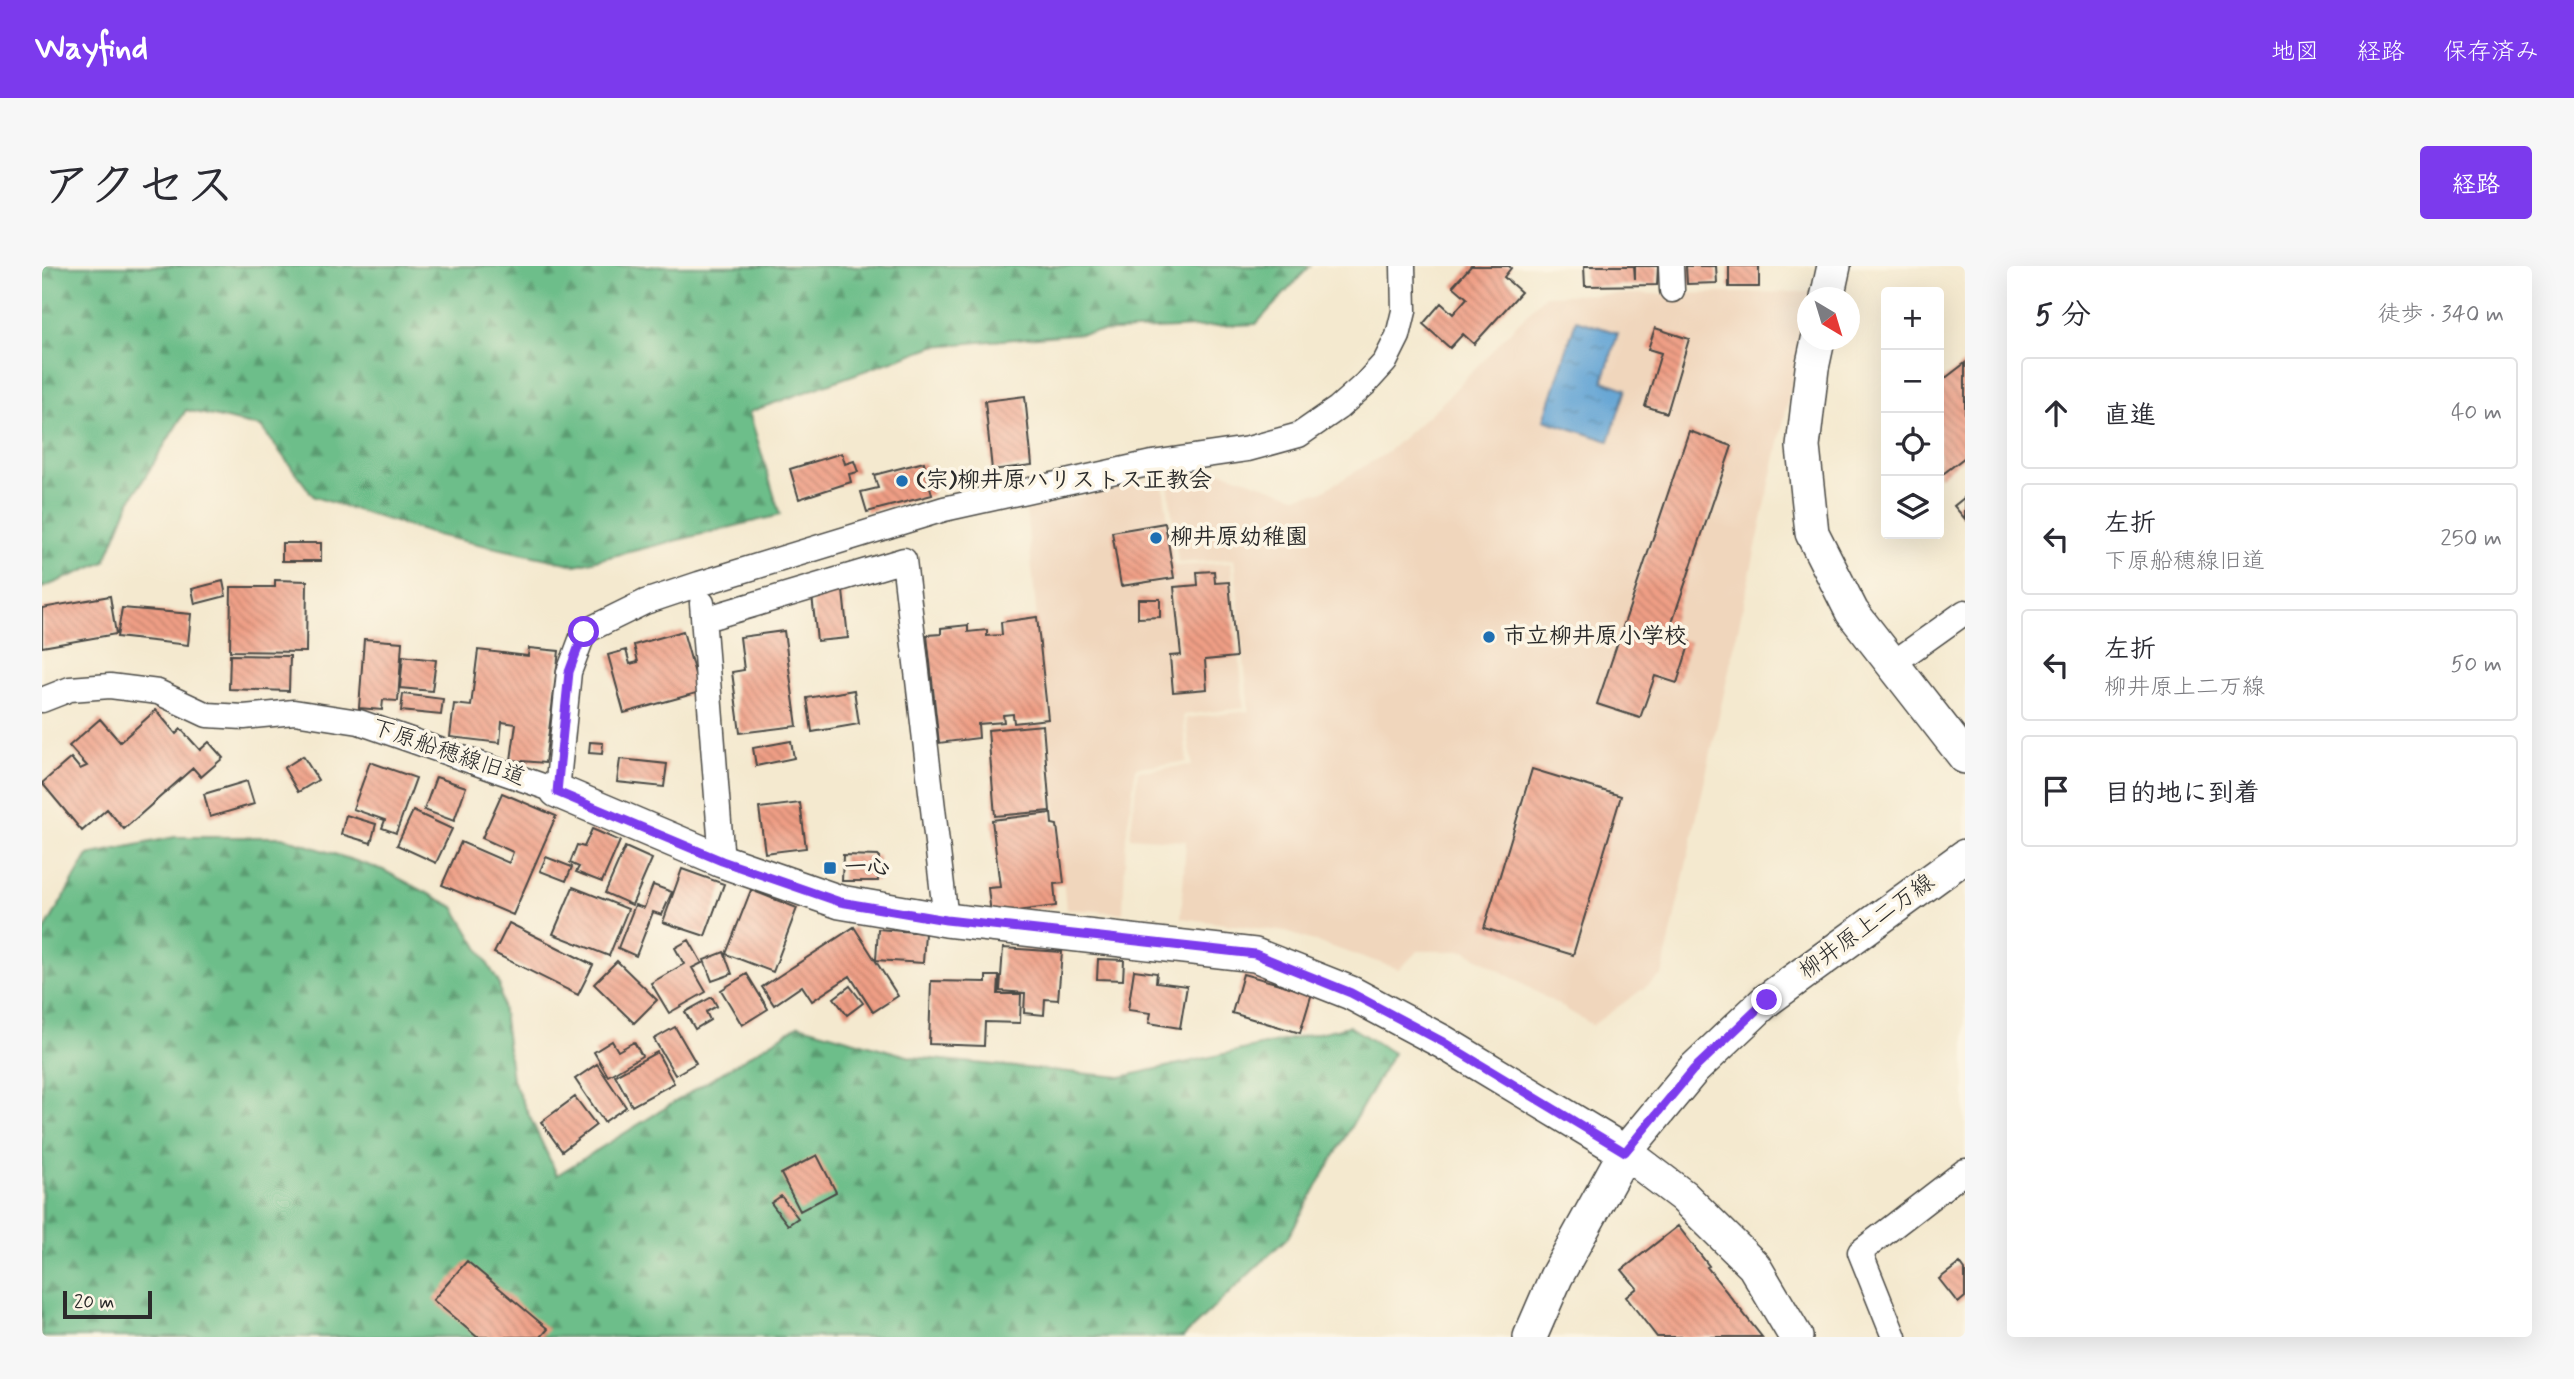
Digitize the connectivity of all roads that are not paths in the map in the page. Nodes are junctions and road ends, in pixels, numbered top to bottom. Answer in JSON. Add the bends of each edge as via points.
{"nodes":[{"id":1,"x":1403,"y":266,"type":"edge"},
{"id":2,"x":1835,"y":266,"type":"edge"},
{"id":3,"x":1830,"y":287,"type":"edge"},
{"id":4,"x":1816,"y":350,"type":"edge"},
{"id":5,"x":699,"y":584,"type":"junction"},
{"id":6,"x":1965,"y":612,"type":"edge"},
{"id":7,"x":705,"y":619,"type":"junction"},
{"id":8,"x":1892,"y":664,"type":"junction"},
{"id":9,"x":42,"y":700,"type":"edge"},
{"id":10,"x":1965,"y":757,"type":"edge"},
{"id":11,"x":557,"y":792,"type":"junction"},
{"id":12,"x":1965,"y":856,"type":"edge"},
{"id":13,"x":722,"y":861,"type":"junction"},
{"id":14,"x":946,"y":920,"type":"junction"},
{"id":15,"x":1625,"y":1152,"type":"junction"},
{"id":16,"x":1965,"y":1171,"type":"edge"},
{"id":17,"x":1530,"y":1337,"type":"edge"},
{"id":18,"x":1796,"y":1337,"type":"edge"},
{"id":19,"x":1894,"y":1337,"type":"edge"}],
"edges":[{"from":1,"to":5,"type":"street","via":[[1404,311],[1385,362],[1338,408],[1298,435],[944,509]]},
{"from":2,"to":3,"type":"street"},
{"from":4,"to":8,"type":"street","via":[[1803,447],[1812,533],[1852,612]]},
{"from":5,"to":7,"type":"street"},
{"from":5,"to":11,"type":"street","via":[[584,632],[569,672]]},
{"from":6,"to":8,"type":"street"},
{"from":7,"to":13,"type":"street"},
{"from":7,"to":14,"type":"street","via":[[904,560]]},
{"from":8,"to":10,"type":"street"},
{"from":9,"to":11,"type":"street","name":"下原船穂線旧道","via":[[70,689],[110,685],[158,692],[206,715],[294,712],[359,722]]},
{"from":11,"to":13,"type":"street","name":"下原船穂線旧道"},
{"from":12,"to":15,"type":"street","name":"柳井原上二万線","via":[[1767,1000],[1693,1070]]},
{"from":13,"to":14,"type":"street","name":"下原船穂線旧道","via":[[840,902]]},
{"from":14,"to":15,"type":"street","name":"下原船穂線旧道","via":[[1255,954],[1351,993],[1409,1024]]},
{"from":15,"to":17,"type":"street","name":"柳井原上二万線","via":[[1556,1276]]},
{"from":15,"to":18,"type":"street","name":"下原船穂線旧道","via":[[1684,1196],[1754,1266]]},
{"from":16,"to":19,"type":"street","via":[[1860,1252]]}]}
